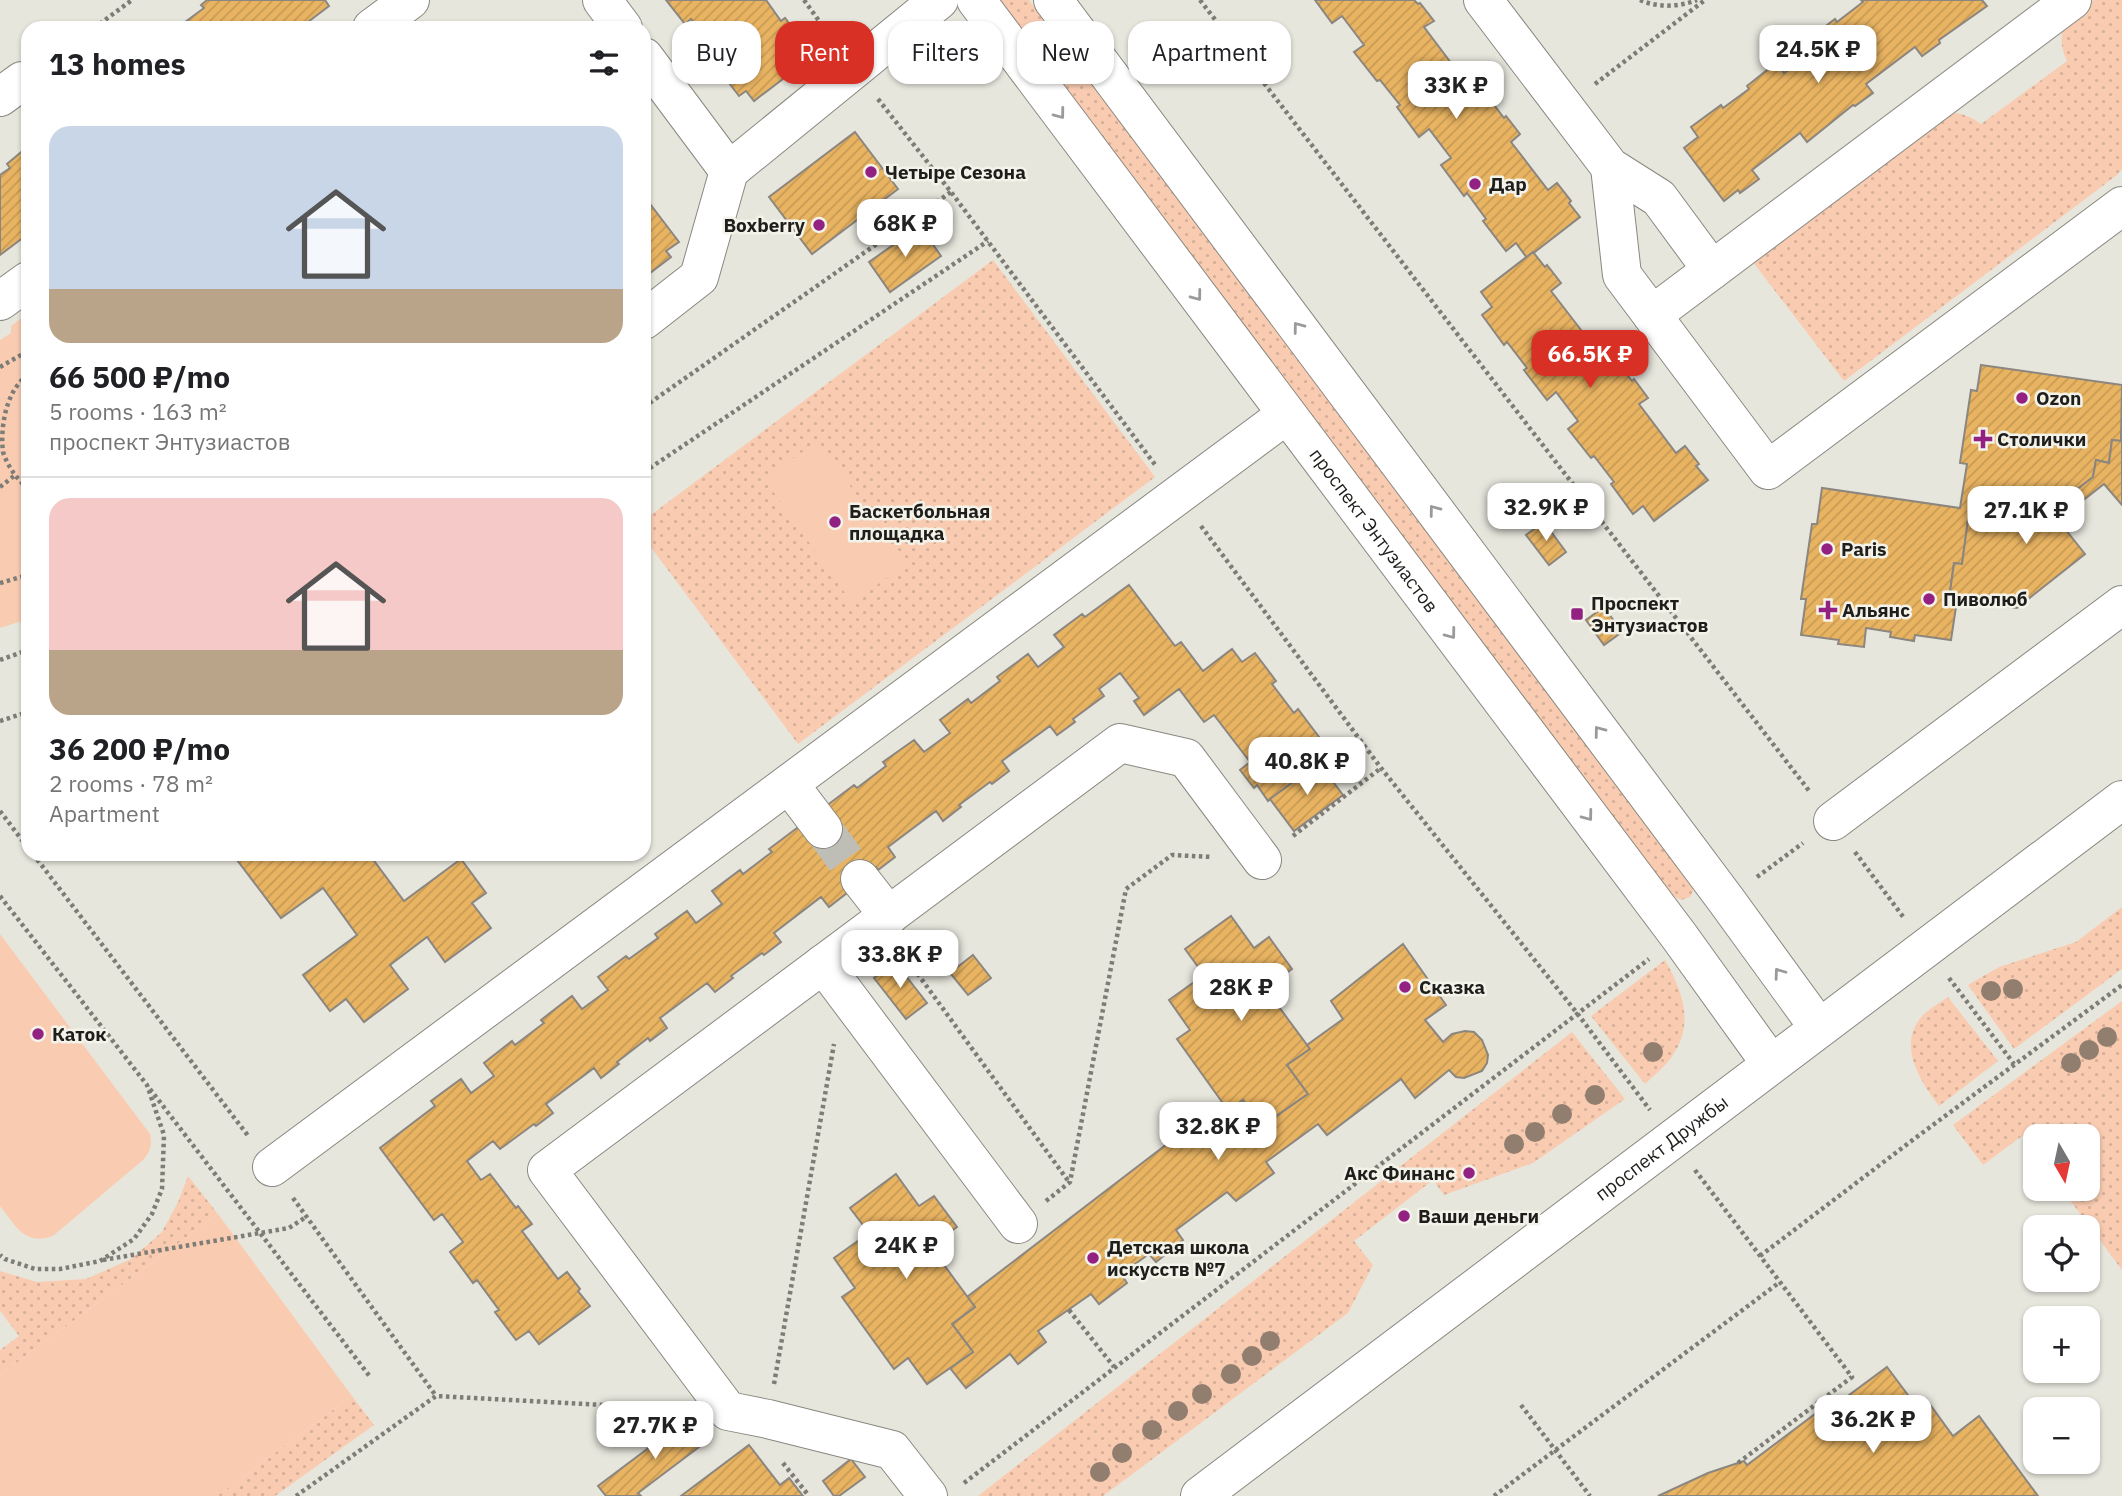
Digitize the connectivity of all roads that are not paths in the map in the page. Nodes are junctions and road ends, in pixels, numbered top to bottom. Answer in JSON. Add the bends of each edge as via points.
{"nodes":[{"id":1,"x":410,"y":0,"type":"edge"},
{"id":2,"x":602,"y":0,"type":"edge"},
{"id":3,"x":939,"y":0,"type":"edge"},
{"id":4,"x":976,"y":0,"type":"edge"},
{"id":5,"x":1483,"y":0,"type":"edge"},
{"id":6,"x":2072,"y":0,"type":"edge"},
{"id":7,"x":1063,"y":4,"type":"edge"},
{"id":8,"x":382,"y":21,"type":"edge"},
{"id":9,"x":618,"y":21,"type":"edge"},
{"id":10,"x":651,"y":66,"type":"edge"},
{"id":11,"x":1611,"y":167,"type":"junction"},
{"id":12,"x":729,"y":171,"type":"junction"},
{"id":13,"x":2122,"y":206,"type":"edge"},
{"id":14,"x":1712,"y":270,"type":"junction"},
{"id":15,"x":21,"y":286,"type":"edge"},
{"id":16,"x":0,"y":301,"type":"edge"},
{"id":17,"x":651,"y":315,"type":"edge"},
{"id":18,"x":1652,"y":315,"type":"junction"},
{"id":19,"x":1286,"y":415,"type":"junction"},
{"id":20,"x":2122,"y":605,"type":"edge"},
{"id":21,"x":789,"y":784,"type":"junction"},
{"id":22,"x":2122,"y":800,"type":"edge"},
{"id":23,"x":1833,"y":821,"type":"road end"},
{"id":24,"x":822,"y":829,"type":"tunnel mouth"},
{"id":25,"x":1262,"y":860,"type":"road end"},
{"id":26,"x":860,"y":879,"type":"tunnel mouth"},
{"id":27,"x":884,"y":919,"type":"junction"},
{"id":28,"x":833,"y":978,"type":"junction"},
{"id":29,"x":1819,"y":1028,"type":"junction"},
{"id":30,"x":1771,"y":1064,"type":"junction"},
{"id":31,"x":272,"y":1167,"type":"road end"},
{"id":32,"x":1018,"y":1224,"type":"road end"},
{"id":33,"x":943,"y":1492,"type":"edge"},
{"id":34,"x":1200,"y":1496,"type":"edge"}],
"edges":[{"from":1,"to":8,"type":"main road"},
{"from":2,"to":9,"type":"main road"},
{"from":3,"to":12,"type":"main road"},
{"from":4,"to":19,"type":"main road","name":"проспект Энтузиастов","one_way":true},
{"from":5,"to":11,"type":"main road"},
{"from":6,"to":14,"type":"main road"},
{"from":29,"to":7,"type":"main road","one_way":true},
{"from":10,"to":12,"type":"main road"},
{"from":11,"to":14,"type":"main road","via":[[1659,198]]},
{"from":11,"to":18,"type":"main road","via":[[1622,275]]},
{"from":12,"to":17,"type":"main road","via":[[699,277]]},
{"from":13,"to":18,"type":"main road","via":[[1768,470]]},
{"from":14,"to":18,"type":"main road"},
{"from":15,"to":16,"type":"main road"},
{"from":19,"to":21,"type":"main road"},
{"from":19,"to":30,"type":"main road","name":"проспект Энтузиастов","one_way":true},
{"from":20,"to":23,"type":"main road"},
{"from":21,"to":24,"type":"main road"},
{"from":21,"to":31,"type":"main road"},
{"from":22,"to":29,"type":"main road","name":"проспект Дружбы"},
{"from":25,"to":27,"type":"main road","via":[[1186,758],[1120,743]]},
{"from":26,"to":27,"type":"main road"},
{"from":27,"to":28,"type":"main road"},
{"from":28,"to":32,"type":"main road"},
{"from":28,"to":33,"type":"main road","via":[[547,1170],[728,1411],[892,1450]]},
{"from":29,"to":30,"type":"main road","name":"проспект Дружбы"},
{"from":30,"to":34,"type":"main road","name":"проспект Дружбы"}]}
